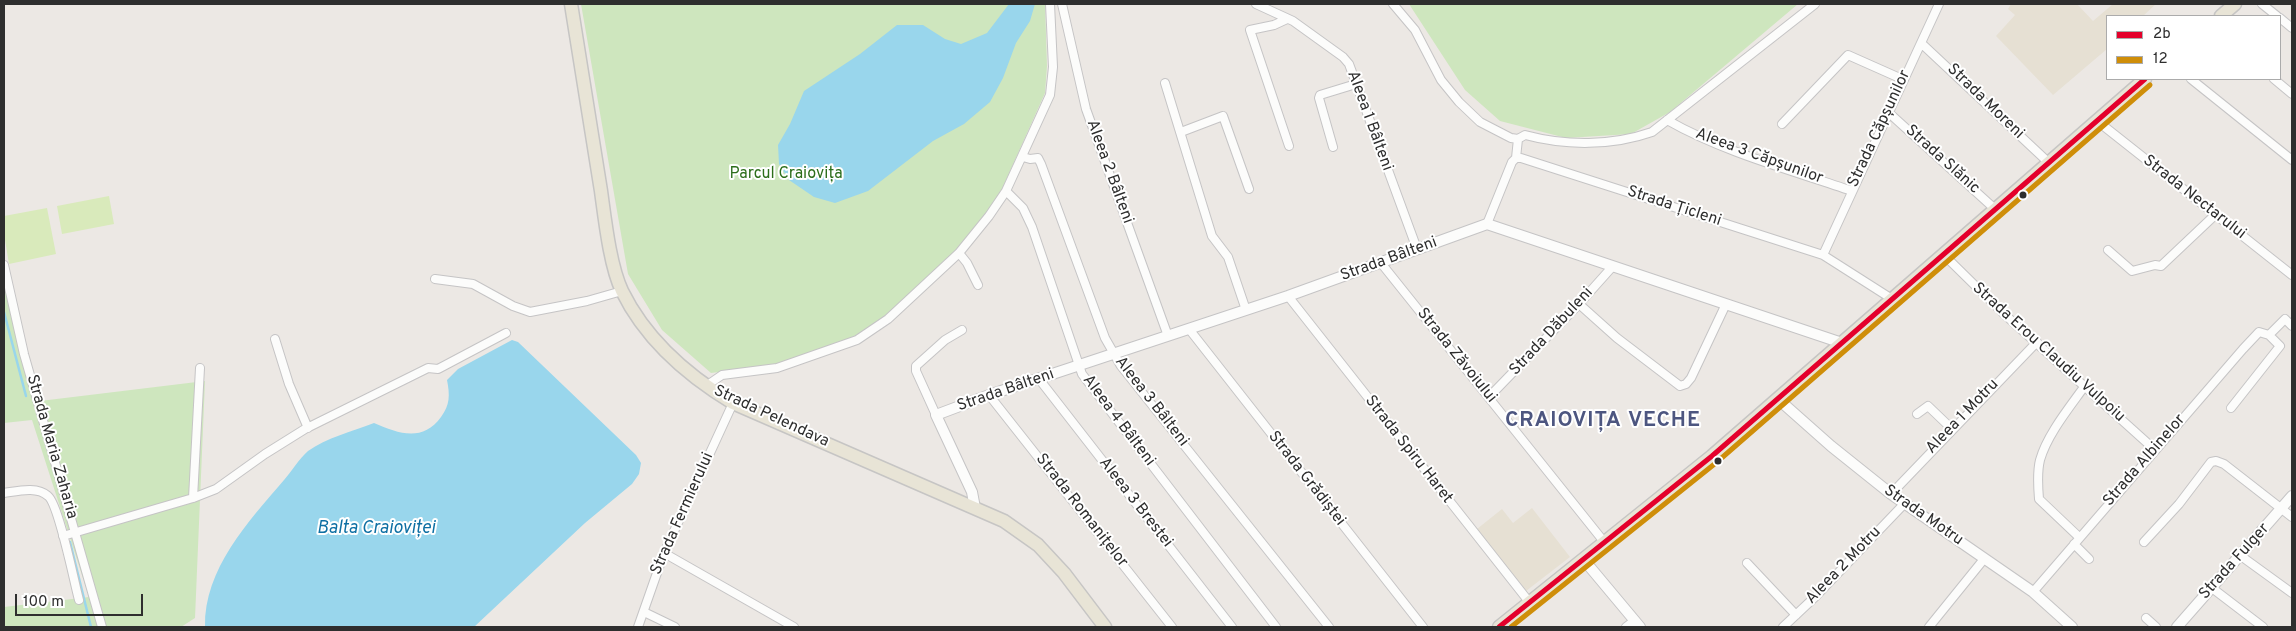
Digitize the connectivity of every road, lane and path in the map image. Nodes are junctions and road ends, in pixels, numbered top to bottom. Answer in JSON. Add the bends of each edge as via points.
{"nodes":[{"id":1,"x":571,"y":4,"type":"edge"},
{"id":2,"x":1050,"y":4,"type":"edge"},
{"id":3,"x":1062,"y":4,"type":"edge"},
{"id":4,"x":1256,"y":4,"type":"edge"},
{"id":5,"x":1393,"y":4,"type":"edge"},
{"id":6,"x":1815,"y":4,"type":"edge"},
{"id":7,"x":1939,"y":4,"type":"edge"},
{"id":8,"x":2236,"y":4,"type":"edge"},
{"id":9,"x":2262,"y":4,"type":"edge"},
{"id":10,"x":2222,"y":15,"type":"edge"},
{"id":11,"x":2276,"y":15,"type":"edge"},
{"id":12,"x":1288,"y":19,"type":"junction"},
{"id":13,"x":2281,"y":19,"type":"edge"},
{"id":14,"x":2292,"y":28,"type":"edge"},
{"id":15,"x":1921,"y":43,"type":"junction"},
{"id":16,"x":1902,"y":79,"type":"junction"},
{"id":17,"x":2144,"y":80,"type":"edge"},
{"id":18,"x":2192,"y":80,"type":"edge"},
{"id":19,"x":2275,"y":80,"type":"edge"},
{"id":20,"x":1165,"y":83,"type":"dead end"},
{"id":21,"x":1356,"y":84,"type":"junction"},
{"id":22,"x":2292,"y":94,"type":"edge"},
{"id":23,"x":1888,"y":112,"type":"junction"},
{"id":24,"x":1667,"y":120,"type":"junction"},
{"id":25,"x":2096,"y":120,"type":"junction"},
{"id":26,"x":1782,"y":124,"type":"dead end"},
{"id":27,"x":1181,"y":132,"type":"junction"},
{"id":28,"x":1518,"y":139,"type":"junction"},
{"id":29,"x":1289,"y":146,"type":"dead end"},
{"id":30,"x":1333,"y":147,"type":"dead end"},
{"id":31,"x":1023,"y":157,"type":"junction"},
{"id":32,"x":1516,"y":158,"type":"junction"},
{"id":33,"x":2292,"y":160,"type":"edge"},
{"id":34,"x":2048,"y":162,"type":"junction"},
{"id":35,"x":1249,"y":189,"type":"dead end"},
{"id":36,"x":1006,"y":191,"type":"junction"},
{"id":37,"x":1852,"y":192,"type":"junction"},
{"id":38,"x":1996,"y":210,"type":"junction"},
{"id":39,"x":2215,"y":215,"type":"junction"},
{"id":40,"x":1487,"y":224,"type":"junction"},
{"id":41,"x":1417,"y":249,"type":"junction"},
{"id":42,"x":2108,"y":250,"type":"dead end"},
{"id":43,"x":959,"y":253,"type":"junction"},
{"id":44,"x":1823,"y":255,"type":"junction"},
{"id":45,"x":1944,"y":255,"type":"junction"},
{"id":46,"x":1382,"y":263,"type":"junction"},
{"id":47,"x":4,"y":264,"type":"edge"},
{"id":48,"x":1613,"y":266,"type":"junction"},
{"id":49,"x":2292,"y":275,"type":"edge"},
{"id":50,"x":435,"y":278,"type":"dead end"},
{"id":51,"x":978,"y":285,"type":"dead end"},
{"id":52,"x":622,"y":290,"type":"junction"},
{"id":53,"x":1288,"y":296,"type":"junction"},
{"id":54,"x":1892,"y":299,"type":"junction"},
{"id":55,"x":1579,"y":304,"type":"junction"},
{"id":56,"x":1726,"y":304,"type":"junction"},
{"id":57,"x":1246,"y":310,"type":"junction"},
{"id":58,"x":2292,"y":326,"type":"edge"},
{"id":59,"x":1189,"y":329,"type":"junction"},
{"id":60,"x":962,"y":330,"type":"dead end"},
{"id":61,"x":506,"y":333,"type":"dead end"},
{"id":62,"x":2269,"y":335,"type":"junction"},
{"id":63,"x":1168,"y":336,"type":"junction"},
{"id":64,"x":275,"y":339,"type":"dead end"},
{"id":65,"x":2037,"y":342,"type":"junction"},
{"id":66,"x":1842,"y":343,"type":"junction"},
{"id":67,"x":1114,"y":354,"type":"junction"},
{"id":68,"x":1080,"y":365,"type":"junction"},
{"id":69,"x":200,"y":368,"type":"dead end"},
{"id":70,"x":1039,"y":379,"type":"junction"},
{"id":71,"x":706,"y":386,"type":"junction"},
{"id":72,"x":2084,"y":387,"type":"junction"},
{"id":73,"x":989,"y":395,"type":"junction"},
{"id":74,"x":1489,"y":397,"type":"junction"},
{"id":75,"x":1778,"y":399,"type":"junction"},
{"id":76,"x":733,"y":403,"type":"junction"},
{"id":77,"x":2231,"y":408,"type":"dead end"},
{"id":78,"x":1917,"y":414,"type":"dead end"},
{"id":79,"x":936,"y":415,"type":"junction"},
{"id":80,"x":308,"y":428,"type":"junction"},
{"id":81,"x":1952,"y":429,"type":"junction"},
{"id":82,"x":2154,"y":449,"type":"junction"},
{"id":83,"x":4,"y":493,"type":"edge"},
{"id":84,"x":1891,"y":494,"type":"junction"},
{"id":85,"x":2292,"y":496,"type":"edge"},
{"id":86,"x":193,"y":498,"type":"junction"},
{"id":87,"x":65,"y":501,"type":"junction"},
{"id":88,"x":53,"y":503,"type":"junction"},
{"id":89,"x":1904,"y":503,"type":"junction"},
{"id":90,"x":975,"y":508,"type":"junction"},
{"id":91,"x":2282,"y":510,"type":"junction"},
{"id":92,"x":2292,"y":517,"type":"edge"},
{"id":93,"x":76,"y":533,"type":"junction"},
{"id":94,"x":63,"y":536,"type":"junction"},
{"id":95,"x":2080,"y":538,"type":"junction"},
{"id":96,"x":2144,"y":542,"type":"dead end"},
{"id":97,"x":1605,"y":543,"type":"junction"},
{"id":98,"x":2074,"y":544,"type":"junction"},
{"id":99,"x":664,"y":553,"type":"junction"},
{"id":100,"x":2241,"y":556,"type":"junction"},
{"id":101,"x":1984,"y":559,"type":"junction"},
{"id":102,"x":2089,"y":559,"type":"dead end"},
{"id":103,"x":1584,"y":560,"type":"junction"},
{"id":104,"x":1747,"y":563,"type":"dead end"},
{"id":105,"x":2212,"y":588,"type":"junction"},
{"id":106,"x":2033,"y":592,"type":"junction"},
{"id":107,"x":2292,"y":593,"type":"edge"},
{"id":108,"x":79,"y":600,"type":"dead end"},
{"id":109,"x":1530,"y":603,"type":"junction"},
{"id":110,"x":644,"y":612,"type":"junction"},
{"id":111,"x":1796,"y":615,"type":"junction"},
{"id":112,"x":2146,"y":618,"type":"dead end"},
{"id":113,"x":1633,"y":625,"type":"edge"},
{"id":114,"x":102,"y":627,"type":"edge"},
{"id":115,"x":638,"y":627,"type":"edge"},
{"id":116,"x":675,"y":627,"type":"edge"},
{"id":117,"x":794,"y":627,"type":"edge"},
{"id":118,"x":1105,"y":627,"type":"edge"},
{"id":119,"x":1172,"y":627,"type":"edge"},
{"id":120,"x":1232,"y":627,"type":"edge"},
{"id":121,"x":1276,"y":627,"type":"edge"},
{"id":122,"x":1329,"y":627,"type":"edge"},
{"id":123,"x":1423,"y":627,"type":"edge"},
{"id":124,"x":1499,"y":627,"type":"edge"},
{"id":125,"x":1783,"y":627,"type":"edge"},
{"id":126,"x":1929,"y":627,"type":"edge"},
{"id":127,"x":2072,"y":627,"type":"edge"},
{"id":128,"x":2156,"y":627,"type":"edge"},
{"id":129,"x":2177,"y":627,"type":"edge"},
{"id":130,"x":2263,"y":627,"type":"edge"}],
"edges":[{"from":1,"to":52,"type":"main road","name":"Strada Pelendava","via":[[610,245]]},
{"from":2,"to":31,"type":"street","via":[[1053,67],[1050,95]]},
{"from":3,"to":63,"type":"street","name":"Aleea 2 Bâlteni","via":[[1086,109]]},
{"from":4,"to":12,"type":"street","name":"Aleea 1 Bâlteni"},
{"from":5,"to":28,"type":"street","via":[[1415,30],[1441,80],[1459,102],[1480,122]]},
{"from":6,"to":24,"type":"street"},
{"from":7,"to":15,"type":"street","name":"Strada Căpșunilor"},
{"from":8,"to":10,"type":"main road"},
{"from":9,"to":11,"type":"street"},
{"from":12,"to":21,"type":"street","name":"Aleea 1 Bâlteni","via":[[1343,57]]},
{"from":12,"to":29,"type":"street","via":[[1250,30]]},
{"from":13,"to":14,"type":"street"},
{"from":15,"to":16,"type":"street","name":"Strada Căpșunilor"},
{"from":15,"to":34,"type":"street","name":"Strada Moreni"},
{"from":16,"to":23,"type":"street","name":"Strada Căpșunilor"},
{"from":16,"to":26,"type":"street","via":[[1848,55]]},
{"from":17,"to":25,"type":"main road"},
{"from":18,"to":33,"type":"street"},
{"from":19,"to":22,"type":"street"},
{"from":20,"to":27,"type":"street"},
{"from":21,"to":30,"type":"street","via":[[1320,95]]},
{"from":21,"to":41,"type":"street","name":"Aleea 1 Bâlteni"},
{"from":23,"to":37,"type":"street","name":"Strada Căpșunilor"},
{"from":23,"to":38,"type":"street","name":"Strada Slănic"},
{"from":24,"to":28,"type":"street","via":[[1652,132],[1631,139],[1564,143],[1525,135]]},
{"from":24,"to":37,"type":"street","name":"Aleea 3 Căpșunilor","via":[[1742,153]]},
{"from":25,"to":34,"type":"main road"},
{"from":25,"to":39,"type":"street","name":"Strada Nectarului"},
{"from":27,"to":35,"type":"street","via":[[1223,116]]},
{"from":27,"to":57,"type":"street","via":[[1212,236],[1228,257]]},
{"from":28,"to":32,"type":"street"},
{"from":31,"to":36,"type":"street"},
{"from":31,"to":67,"type":"street","name":"Aleea 3 Bâlteni","via":[[1038,158],[1042,164],[1105,338]]},
{"from":32,"to":40,"type":"street"},
{"from":32,"to":44,"type":"street","name":"Strada Țicleni"},
{"from":34,"to":38,"type":"main road"},
{"from":36,"to":43,"type":"street"},
{"from":36,"to":68,"type":"street","name":"Aleea 4 Bâlteni","via":[[1023,208],[1032,227]]},
{"from":37,"to":44,"type":"street","name":"Strada Căpșunilor"},
{"from":38,"to":45,"type":"main road"},
{"from":39,"to":42,"type":"street","via":[[2161,266],[2155,264],[2132,271]]},
{"from":39,"to":49,"type":"street","name":"Strada Nectarului"},
{"from":40,"to":41,"type":"street","name":"Strada Bâlteni"},
{"from":40,"to":48,"type":"street"},
{"from":41,"to":46,"type":"street","name":"Strada Bâlteni"},
{"from":43,"to":51,"type":"street"},
{"from":43,"to":71,"type":"street","via":[[888,319],[857,340],[777,368],[722,375]]},
{"from":44,"to":54,"type":"street","name":"Strada Țicleni"},
{"from":45,"to":54,"type":"main road"},
{"from":45,"to":65,"type":"street","name":"Strada Erou Claudiu Vulpoiu"},
{"from":46,"to":53,"type":"street","name":"Strada Bâlteni"},
{"from":46,"to":74,"type":"street","name":"Strada Zăvoiului"},
{"from":47,"to":87,"type":"street","name":"Strada Maria Zaharia","via":[[24,354]]},
{"from":48,"to":55,"type":"street","name":"Strada Dăbuleni"},
{"from":48,"to":56,"type":"street"},
{"from":50,"to":52,"type":"street","via":[[472,284],[530,312],[587,301]]},
{"from":52,"to":71,"type":"main road","name":"Strada Pelendava","via":[[663,349]]},
{"from":53,"to":57,"type":"street","name":"Strada Bâlteni"},
{"from":53,"to":109,"type":"street","name":"Strada Spiru Haret"},
{"from":54,"to":66,"type":"main road"},
{"from":55,"to":56,"type":"street","via":[[1680,386],[1691,378]]},
{"from":55,"to":74,"type":"street","name":"Strada Dăbuleni"},
{"from":56,"to":66,"type":"street"},
{"from":57,"to":59,"type":"street","name":"Strada Bâlteni"},
{"from":58,"to":62,"type":"street","via":[[2285,320]]},
{"from":59,"to":63,"type":"street","name":"Strada Bâlteni"},
{"from":59,"to":123,"type":"street","name":"Strada Grădiștei"},
{"from":60,"to":79,"type":"street","name":"Strada Bâlteni","via":[[945,340],[916,366]]},
{"from":61,"to":80,"type":"street","via":[[438,369],[428,368]]},
{"from":62,"to":77,"type":"street","via":[[2280,346]]},
{"from":62,"to":82,"type":"street","name":"Strada Albinelor","via":[[2259,332]]},
{"from":63,"to":67,"type":"street","name":"Strada Bâlteni"},
{"from":64,"to":80,"type":"street","via":[[289,384]]},
{"from":65,"to":72,"type":"street","name":"Strada Erou Claudiu Vulpoiu"},
{"from":65,"to":81,"type":"street","name":"Aleea 1 Motru"},
{"from":66,"to":75,"type":"main road"},
{"from":67,"to":68,"type":"street","name":"Strada Bâlteni"},
{"from":67,"to":122,"type":"street","name":"Aleea 3 Bâlteni"},
{"from":68,"to":70,"type":"street","name":"Strada Bâlteni"},
{"from":68,"to":121,"type":"street","name":"Aleea 4 Bâlteni","via":[[1082,374],[1093,389]]},
{"from":69,"to":86,"type":"street"},
{"from":70,"to":73,"type":"street","name":"Strada Bâlteni"},
{"from":70,"to":120,"type":"street","name":"Aleea 3 Brestei"},
{"from":71,"to":76,"type":"main road","name":"Strada Pelendava"},
{"from":72,"to":82,"type":"street","name":"Strada Erou Claudiu Vulpoiu"},
{"from":72,"to":95,"type":"street","via":[[2056,428],[2040,460],[2038,488],[2039,499]]},
{"from":73,"to":79,"type":"street","name":"Strada Bâlteni"},
{"from":73,"to":119,"type":"street","name":"Strada Romanițelor"},
{"from":74,"to":97,"type":"street","name":"Strada Zăvoiului"},
{"from":75,"to":84,"type":"street","name":"Strada Motru"},
{"from":75,"to":97,"type":"main road"},
{"from":76,"to":90,"type":"main road","name":"Strada Pelendava"},
{"from":76,"to":99,"type":"street","name":"Strada Fermierului"},
{"from":78,"to":81,"type":"street","via":[[1928,406]]},
{"from":79,"to":90,"type":"street","name":"Strada Bâlteni","via":[[972,492]]},
{"from":80,"to":86,"type":"street","via":[[216,489]]},
{"from":81,"to":84,"type":"street","name":"Aleea 1 Motru"},
{"from":82,"to":95,"type":"street","name":"Strada Albinelor"},
{"from":83,"to":88,"type":"street","via":[[37,490]]},
{"from":84,"to":89,"type":"street","name":"Strada Motru"},
{"from":85,"to":91,"type":"street","name":"Strada Fulger"},
{"from":86,"to":93,"type":"street"},
{"from":87,"to":88,"type":"street"},
{"from":87,"to":93,"type":"street","name":"Strada Maria Zaharia"},
{"from":88,"to":94,"type":"street"},
{"from":89,"to":101,"type":"street","name":"Strada Motru"},
{"from":89,"to":111,"type":"street","name":"Aleea 2 Motru"},
{"from":90,"to":118,"type":"main road","name":"Strada Pelendava","via":[[1004,521],[1038,546],[1064,573]]},
{"from":91,"to":92,"type":"street"},
{"from":91,"to":96,"type":"street","via":[[2216,460]]},
{"from":91,"to":100,"type":"street","name":"Strada Fulger"},
{"from":93,"to":94,"type":"street"},
{"from":93,"to":114,"type":"street","name":"Strada Maria Zaharia"},
{"from":94,"to":108,"type":"street"},
{"from":95,"to":98,"type":"street","name":"Strada Albinelor"},
{"from":97,"to":103,"type":"main road"},
{"from":98,"to":102,"type":"street"},
{"from":98,"to":106,"type":"street","name":"Strada Albinelor"},
{"from":99,"to":110,"type":"street","name":"Strada Fermierului"},
{"from":99,"to":117,"type":"street"},
{"from":100,"to":105,"type":"street","name":"Strada Fulger"},
{"from":100,"to":107,"type":"street"},
{"from":101,"to":106,"type":"street","name":"Strada Motru"},
{"from":101,"to":126,"type":"street"},
{"from":103,"to":109,"type":"main road"},
{"from":103,"to":113,"type":"street"},
{"from":104,"to":111,"type":"street"},
{"from":105,"to":129,"type":"street","name":"Strada Fulger"},
{"from":105,"to":130,"type":"street"},
{"from":106,"to":127,"type":"street","name":"Strada Motru"},
{"from":109,"to":124,"type":"main road"},
{"from":110,"to":115,"type":"street","name":"Strada Fermierului"},
{"from":110,"to":116,"type":"street"},
{"from":111,"to":125,"type":"street","name":"Aleea 2 Motru"},
{"from":112,"to":128,"type":"street"}]}
